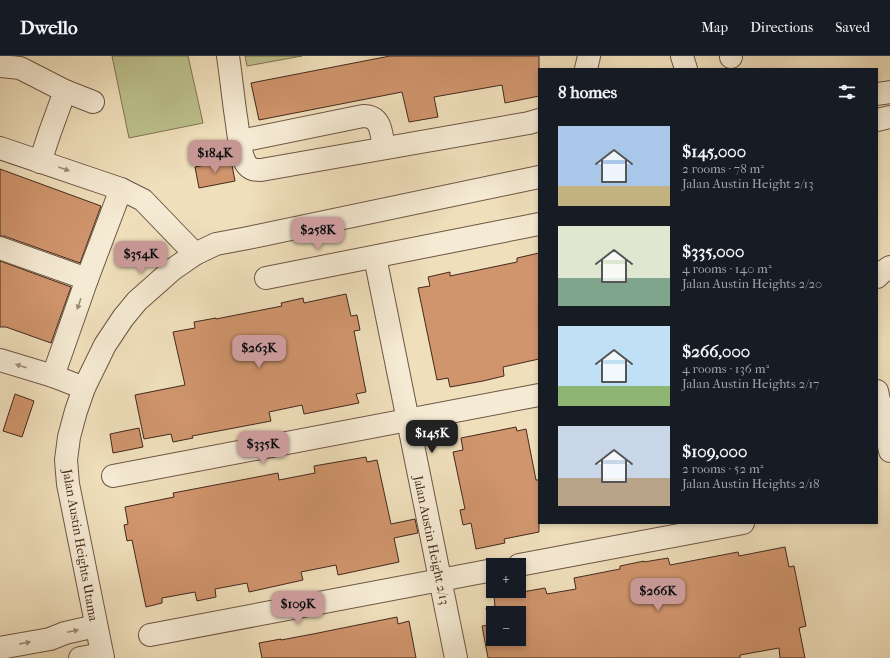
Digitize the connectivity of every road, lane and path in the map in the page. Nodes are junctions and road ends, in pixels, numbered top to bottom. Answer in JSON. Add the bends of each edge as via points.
{"nodes":[{"id":1,"x":228,"y":56,"type":"edge"},
{"id":2,"x":589,"y":56,"type":"edge"},
{"id":3,"x":682,"y":56,"type":"edge"},
{"id":4,"x":0,"y":66,"type":"edge"},
{"id":5,"x":586,"y":68,"type":"edge"},
{"id":6,"x":686,"y":68,"type":"edge"},
{"id":7,"x":64,"y":91,"type":"junction"},
{"id":8,"x":890,"y":92,"type":"edge"},
{"id":9,"x":878,"y":94,"type":"edge"},
{"id":10,"x":93,"y":102,"type":"dead end"},
{"id":11,"x":890,"y":117,"type":"edge"},
{"id":12,"x":538,"y":120,"type":"edge"},
{"id":13,"x":878,"y":120,"type":"edge"},
{"id":14,"x":240,"y":141,"type":"junction"},
{"id":15,"x":0,"y":148,"type":"edge"},
{"id":16,"x":384,"y":148,"type":"junction"},
{"id":17,"x":40,"y":162,"type":"junction"},
{"id":18,"x":538,"y":177,"type":"edge"},
{"id":19,"x":121,"y":189,"type":"junction"},
{"id":20,"x":538,"y":224,"type":"edge"},
{"id":21,"x":0,"y":248,"type":"edge"},
{"id":22,"x":195,"y":254,"type":"junction"},
{"id":23,"x":375,"y":257,"type":"junction"},
{"id":24,"x":890,"y":267,"type":"edge"},
{"id":25,"x":878,"y":275,"type":"edge"},
{"id":26,"x":266,"y":278,"type":"dead end"},
{"id":27,"x":88,"y":279,"type":"junction"},
{"id":28,"x":0,"y":360,"type":"edge"},
{"id":29,"x":54,"y":376,"type":"junction"},
{"id":30,"x":84,"y":388,"type":"junction"},
{"id":31,"x":538,"y":395,"type":"edge"},
{"id":32,"x":878,"y":396,"type":"edge"},
{"id":33,"x":408,"y":420,"type":"junction"},
{"id":34,"x":890,"y":451,"type":"edge"},
{"id":35,"x":113,"y":476,"type":"dead end"},
{"id":36,"x":738,"y":524,"type":"edge"},
{"id":37,"x":526,"y":564,"type":"edge"},
{"id":38,"x":486,"y":571,"type":"edge"},
{"id":39,"x":440,"y":580,"type":"junction"},
{"id":40,"x":96,"y":626,"type":"junction"},
{"id":41,"x":150,"y":635,"type":"dead end"},
{"id":42,"x":0,"y":648,"type":"edge"},
{"id":43,"x":102,"y":656,"type":"edge"},
{"id":44,"x":80,"y":658,"type":"edge"},
{"id":45,"x":456,"y":658,"type":"edge"}],
"edges":[{"from":1,"to":14,"type":"street"},
{"from":2,"to":5,"type":"street"},
{"from":3,"to":6,"type":"street"},
{"from":4,"to":7,"type":"street","via":[[20,68]]},
{"from":7,"to":10,"type":"street"},
{"from":7,"to":17,"type":"street"},
{"from":8,"to":9,"type":"street"},
{"from":11,"to":13,"type":"street"},
{"from":12,"to":16,"type":"street"},
{"from":14,"to":16,"type":"street","via":[[246,164],[255,170]]},
{"from":14,"to":16,"type":"street","via":[[368,116],[378,122]]},
{"from":15,"to":17,"type":"street"},
{"from":17,"to":19,"type":"street","one_way":true},
{"from":18,"to":22,"type":"street","name":"Jalan Austin Heights Utama","via":[[216,244]]},
{"from":19,"to":22,"type":"street","via":[[143,200]]},
{"from":19,"to":27,"type":"street"},
{"from":20,"to":23,"type":"street"},
{"from":21,"to":27,"type":"street"},
{"from":22,"to":30,"type":"street","name":"Jalan Austin Heights Utama","via":[[172,270],[137,301],[105,345]]},
{"from":23,"to":26,"type":"street"},
{"from":23,"to":33,"type":"street","name":"Jalan Austin Height 2/13"},
{"from":24,"to":25,"type":"street"},
{"from":27,"to":29,"type":"street","one_way":true},
{"from":29,"to":28,"type":"street","one_way":true},
{"from":29,"to":30,"type":"street"},
{"from":30,"to":40,"type":"street","name":"Jalan Austin Heights Utama","via":[[76,411],[66,460],[68,484]]},
{"from":31,"to":33,"type":"street"},
{"from":32,"to":34,"type":"street"},
{"from":33,"to":35,"type":"street"},
{"from":33,"to":39,"type":"street","name":"Jalan Austin Height 2/13"},
{"from":36,"to":37,"type":"street"},
{"from":38,"to":39,"type":"street"},
{"from":39,"to":41,"type":"street"},
{"from":39,"to":45,"type":"street","name":"Jalan Austin Height 2/13"},
{"from":42,"to":40,"type":"street","one_way":true,"via":[[50,639]]},
{"from":40,"to":43,"type":"street","name":"Jalan Austin Heights Utama"},
{"from":43,"to":44,"type":"street"}]}
